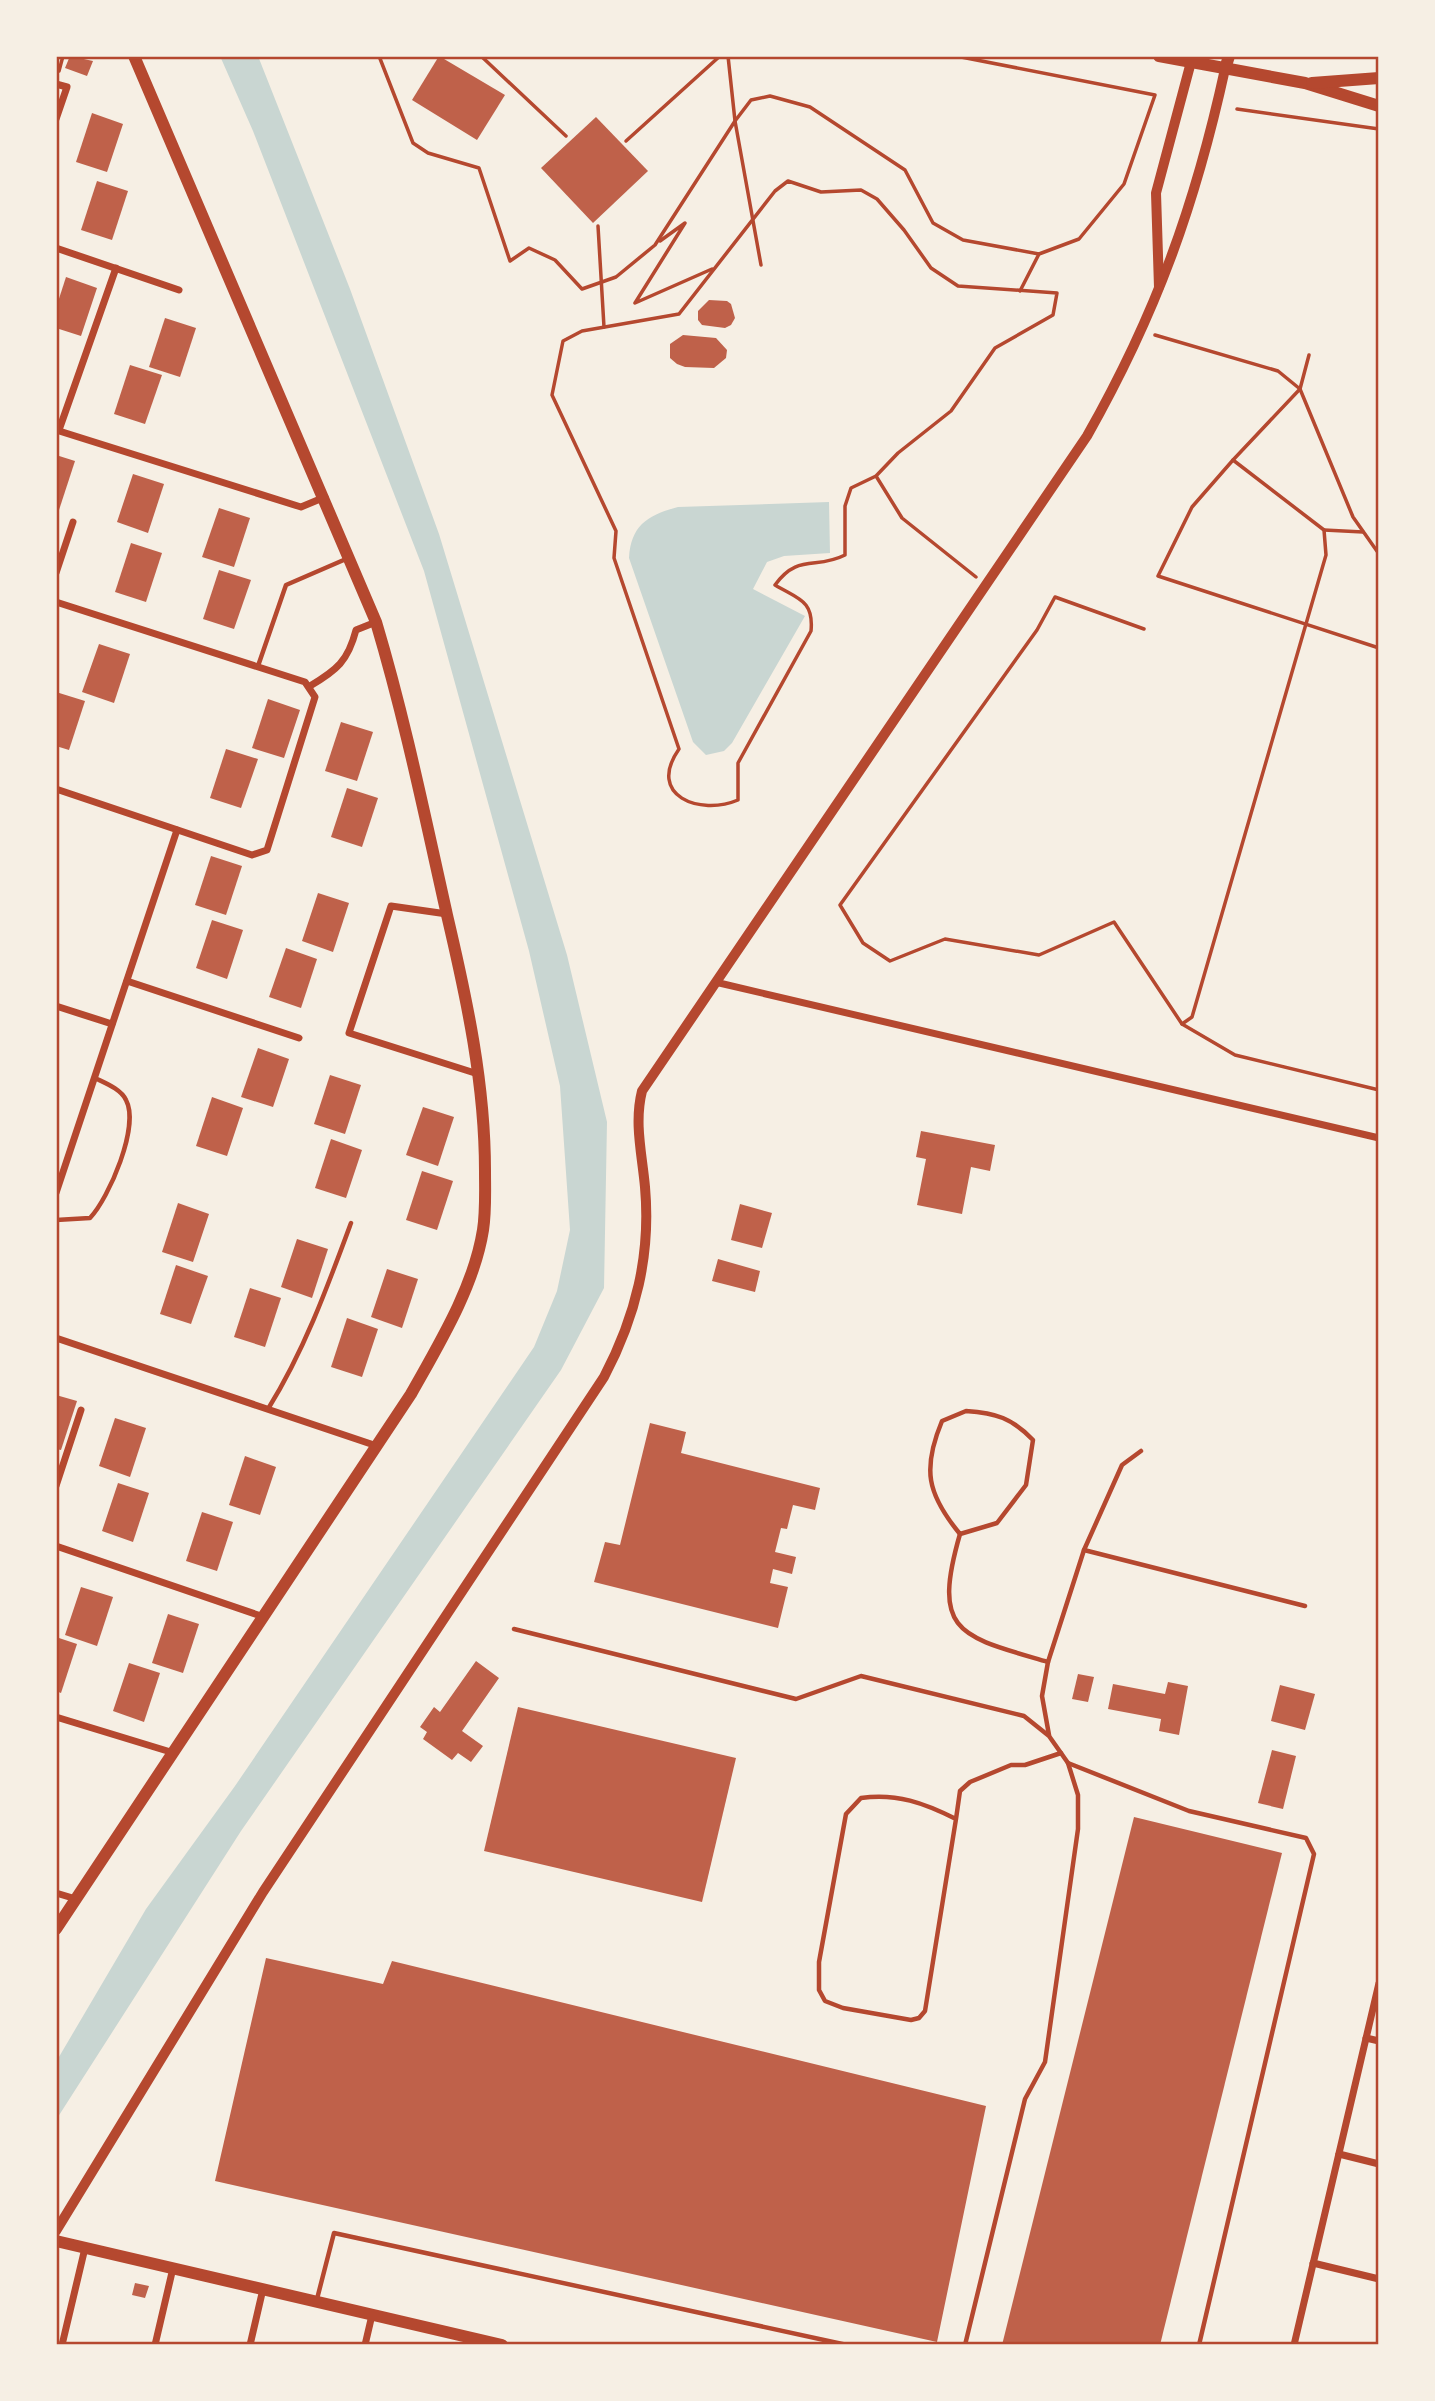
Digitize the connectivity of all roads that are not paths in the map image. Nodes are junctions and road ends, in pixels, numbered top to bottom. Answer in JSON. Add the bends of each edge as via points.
{"nodes":[{"id":1,"x":134,"y":56,"type":"edge"},
{"id":2,"x":1158,"y":56,"type":"edge"},
{"id":3,"x":1229,"y":56,"type":"edge"},
{"id":4,"x":1192,"y":59,"type":"edge"},
{"id":5,"x":1225,"y":69,"type":"junction"},
{"id":6,"x":1379,"y":78,"type":"edge"},
{"id":7,"x":56,"y":82,"type":"edge"},
{"id":8,"x":1305,"y":83,"type":"junction"},
{"id":9,"x":1379,"y":107,"type":"edge"},
{"id":10,"x":56,"y":119,"type":"edge"},
{"id":11,"x":56,"y":248,"type":"edge"},
{"id":12,"x":116,"y":268,"type":"junction"},
{"id":13,"x":179,"y":290,"type":"dead end"},
{"id":14,"x":1159,"y":294,"type":"junction"},
{"id":15,"x":57,"y":430,"type":"edge"},
{"id":16,"x":325,"y":497,"type":"junction"},
{"id":17,"x":72,"y":522,"type":"dead end"},
{"id":18,"x":350,"y":557,"type":"junction"},
{"id":19,"x":56,"y":573,"type":"edge"},
{"id":20,"x":56,"y":602,"type":"edge"},
{"id":21,"x":376,"y":622,"type":"junction"},
{"id":22,"x":258,"y":666,"type":"junction"},
{"id":23,"x":310,"y":686,"type":"junction"},
{"id":24,"x":56,"y":789,"type":"edge"},
{"id":25,"x":177,"y":830,"type":"junction"},
{"id":26,"x":447,"y":914,"type":"junction"},
{"id":27,"x":127,"y":981,"type":"junction"},
{"id":28,"x":715,"y":982,"type":"junction"},
{"id":29,"x":56,"y":1006,"type":"edge"},
{"id":30,"x":112,"y":1024,"type":"junction"},
{"id":31,"x":299,"y":1038,"type":"dead end"},
{"id":32,"x":479,"y":1074,"type":"junction"},
{"id":33,"x":94,"y":1077,"type":"junction"},
{"id":34,"x":1379,"y":1138,"type":"edge"},
{"id":35,"x":56,"y":1193,"type":"edge"},
{"id":36,"x":56,"y":1220,"type":"edge"},
{"id":37,"x":351,"y":1223,"type":"dead end"},
{"id":38,"x":56,"y":1338,"type":"edge"},
{"id":39,"x":268,"y":1409,"type":"junction"},
{"id":40,"x":81,"y":1410,"type":"dead end"},
{"id":41,"x":378,"y":1446,"type":"junction"},
{"id":42,"x":1141,"y":1451,"type":"dead end"},
{"id":43,"x":56,"y":1486,"type":"edge"},
{"id":44,"x":960,"y":1534,"type":"junction"},
{"id":45,"x":56,"y":1546,"type":"edge"},
{"id":46,"x":1084,"y":1550,"type":"junction"},
{"id":47,"x":1305,"y":1606,"type":"dead end"},
{"id":48,"x":265,"y":1617,"type":"junction"},
{"id":49,"x":514,"y":1629,"type":"dead end"},
{"id":50,"x":1048,"y":1662,"type":"junction"},
{"id":51,"x":56,"y":1717,"type":"edge"},
{"id":52,"x":1049,"y":1736,"type":"junction"},
{"id":53,"x":174,"y":1753,"type":"junction"},
{"id":54,"x":1060,"y":1753,"type":"junction"},
{"id":55,"x":1068,"y":1763,"type":"junction"},
{"id":56,"x":956,"y":1819,"type":"junction"},
{"id":57,"x":56,"y":1893,"type":"edge"},
{"id":58,"x":76,"y":1900,"type":"junction"},
{"id":59,"x":56,"y":1929,"type":"edge"},
{"id":60,"x":1379,"y":1983,"type":"edge"},
{"id":61,"x":1366,"y":2038,"type":"junction"},
{"id":62,"x":1379,"y":2041,"type":"edge"},
{"id":63,"x":1339,"y":2154,"type":"junction"},
{"id":64,"x":1379,"y":2164,"type":"edge"},
{"id":65,"x":56,"y":2231,"type":"edge"},
{"id":66,"x":56,"y":2241,"type":"edge"},
{"id":67,"x":85,"y":2248,"type":"junction"},
{"id":68,"x":1313,"y":2263,"type":"junction"},
{"id":69,"x":173,"y":2268,"type":"junction"},
{"id":70,"x":1379,"y":2278,"type":"edge"},
{"id":71,"x":263,"y":2289,"type":"junction"},
{"id":72,"x":317,"y":2301,"type":"junction"},
{"id":73,"x":372,"y":2315,"type":"junction"},
{"id":74,"x":475,"y":2342,"type":"edge"},
{"id":75,"x":62,"y":2345,"type":"edge"},
{"id":76,"x":155,"y":2345,"type":"edge"},
{"id":77,"x":250,"y":2345,"type":"edge"},
{"id":78,"x":365,"y":2345,"type":"edge"},
{"id":79,"x":502,"y":2345,"type":"edge"},
{"id":80,"x":847,"y":2345,"type":"edge"},
{"id":81,"x":965,"y":2345,"type":"edge"},
{"id":82,"x":1199,"y":2345,"type":"edge"},
{"id":83,"x":1294,"y":2345,"type":"edge"}],
"edges":[{"from":1,"to":16,"type":"main road"},
{"from":2,"to":4,"type":"main road"},
{"from":3,"to":5,"type":"main road"},
{"from":4,"to":5,"type":"main road"},
{"from":4,"to":14,"type":"street","via":[[1156,193]]},
{"from":5,"to":8,"type":"main road"},
{"from":5,"to":14,"type":"street","via":[[1191,205]]},
{"from":6,"to":8,"type":"main road"},
{"from":7,"to":10,"type":"street","via":[[67,87]]},
{"from":8,"to":9,"type":"main road"},
{"from":11,"to":12,"type":"street"},
{"from":12,"to":13,"type":"street"},
{"from":12,"to":15,"type":"street"},
{"from":14,"to":28,"type":"street","via":[[1087,436]]},
{"from":15,"to":16,"type":"street","via":[[301,507]]},
{"from":16,"to":18,"type":"main road"},
{"from":17,"to":19,"type":"street"},
{"from":18,"to":21,"type":"main road"},
{"from":18,"to":22,"type":"lane","via":[[286,584]]},
{"from":20,"to":22,"type":"street"},
{"from":21,"to":23,"type":"street","via":[[356,630],[349,654],[332,674]]},
{"from":21,"to":26,"type":"main road"},
{"from":22,"to":23,"type":"street"},
{"from":23,"to":25,"type":"street","via":[[315,697],[267,850],[253,855]]},
{"from":24,"to":25,"type":"street"},
{"from":25,"to":27,"type":"street"},
{"from":26,"to":32,"type":"main road"},
{"from":26,"to":32,"type":"street","via":[[391,906],[349,1033]]},
{"from":27,"to":30,"type":"street"},
{"from":27,"to":31,"type":"street"},
{"from":28,"to":34,"type":"street"},
{"from":28,"to":65,"type":"street","via":[[650,1076],[638,1107],[646,1252],[635,1307],[613,1360],[263,1892]]},
{"from":29,"to":30,"type":"street"},
{"from":30,"to":33,"type":"street"},
{"from":32,"to":41,"type":"main road","via":[[485,1150],[480,1247],[447,1328]]},
{"from":33,"to":35,"type":"street"},
{"from":33,"to":36,"type":"lane","via":[[125,1097],[131,1112],[122,1150],[103,1205],[90,1218]]},
{"from":37,"to":39,"type":"lane","via":[[321,1306],[291,1372]]},
{"from":38,"to":39,"type":"street"},
{"from":39,"to":41,"type":"street"},
{"from":40,"to":43,"type":"street"},
{"from":41,"to":48,"type":"main road"},
{"from":42,"to":46,"type":"lane","via":[[1122,1465]]},
{"from":44,"to":44,"type":"lane","via":[[997,1523],[1026,1485],[1033,1440],[1017,1423],[994,1412],[966,1411],[942,1421],[932,1446],[929,1480],[942,1513]]},
{"from":44,"to":50,"type":"lane","via":[[946,1598],[957,1623],[980,1642]]},
{"from":45,"to":48,"type":"street"},
{"from":46,"to":47,"type":"lane"},
{"from":46,"to":50,"type":"lane"},
{"from":48,"to":53,"type":"main road"},
{"from":49,"to":52,"type":"lane","via":[[796,1699],[861,1676],[1024,1716]]},
{"from":50,"to":52,"type":"lane","via":[[1042,1696]]},
{"from":51,"to":53,"type":"street"},
{"from":52,"to":54,"type":"lane"},
{"from":53,"to":58,"type":"main road"},
{"from":54,"to":55,"type":"lane"},
{"from":54,"to":56,"type":"lane","via":[[1011,1765],[970,1782],[960,1791]]},
{"from":55,"to":81,"type":"lane","via":[[1078,1795],[1078,1829],[1045,2062],[1025,2098]]},
{"from":55,"to":82,"type":"lane","via":[[1189,1811],[1306,1838],[1314,1854]]},
{"from":56,"to":56,"type":"lane","via":[[923,1802],[893,1796],[861,1798],[846,1814],[819,1962],[819,1990],[825,2001],[911,2020],[925,2011]]},
{"from":57,"to":58,"type":"street"},
{"from":58,"to":59,"type":"main road"},
{"from":60,"to":61,"type":"street"},
{"from":61,"to":62,"type":"street"},
{"from":61,"to":63,"type":"street"},
{"from":63,"to":64,"type":"street"},
{"from":63,"to":68,"type":"street"},
{"from":66,"to":67,"type":"main road"},
{"from":67,"to":69,"type":"main road"},
{"from":67,"to":75,"type":"street"},
{"from":68,"to":70,"type":"street"},
{"from":68,"to":83,"type":"street"},
{"from":69,"to":71,"type":"main road"},
{"from":69,"to":76,"type":"street"},
{"from":71,"to":72,"type":"main road"},
{"from":71,"to":77,"type":"street"},
{"from":72,"to":73,"type":"main road"},
{"from":72,"to":80,"type":"lane","via":[[334,2233]]},
{"from":73,"to":74,"type":"main road"},
{"from":73,"to":78,"type":"street"},
{"from":74,"to":79,"type":"main road"}]}
